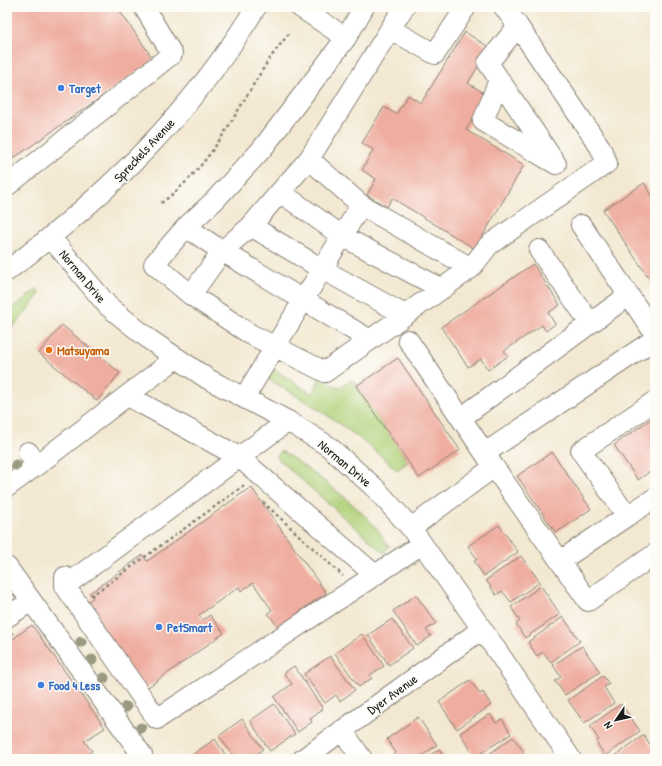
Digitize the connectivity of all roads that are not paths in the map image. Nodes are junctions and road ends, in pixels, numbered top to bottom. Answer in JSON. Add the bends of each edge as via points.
{"nodes":[{"id":1,"x":144,"y":7,"type":"edge"},
{"id":2,"x":256,"y":7,"type":"edge"},
{"id":3,"x":300,"y":7,"type":"edge"},
{"id":4,"x":364,"y":7,"type":"edge"},
{"id":5,"x":404,"y":7,"type":"edge"},
{"id":6,"x":466,"y":7,"type":"edge"},
{"id":7,"x":504,"y":7,"type":"edge"},
{"id":8,"x":518,"y":26,"type":"junction"},
{"id":9,"x":390,"y":29,"type":"junction"},
{"id":10,"x":346,"y":38,"type":"junction"},
{"id":11,"x":499,"y":80,"type":"junction"},
{"id":12,"x":308,"y":159,"type":"junction"},
{"id":13,"x":556,"y":164,"type":"junction"},
{"id":14,"x":579,"y":183,"type":"junction"},
{"id":15,"x":7,"y":186,"type":"edge"},
{"id":16,"x":280,"y":192,"type":"junction"},
{"id":17,"x":361,"y":205,"type":"junction"},
{"id":18,"x":581,"y":225,"type":"dead end"},
{"id":19,"x":251,"y":226,"type":"junction"},
{"id":20,"x":186,"y":227,"type":"junction"},
{"id":21,"x":342,"y":236,"type":"junction"},
{"id":22,"x":51,"y":238,"type":"junction"},
{"id":23,"x":539,"y":250,"type":"dead end"},
{"id":24,"x":222,"y":251,"type":"junction"},
{"id":25,"x":471,"y":268,"type":"junction"},
{"id":26,"x":322,"y":269,"type":"junction"},
{"id":27,"x":7,"y":271,"type":"edge"},
{"id":28,"x":442,"y":289,"type":"junction"},
{"id":29,"x":191,"y":295,"type":"junction"},
{"id":30,"x":629,"y":295,"type":"junction"},
{"id":31,"x":303,"y":301,"type":"junction"},
{"id":32,"x":405,"y":316,"type":"junction"},
{"id":33,"x":590,"y":323,"type":"junction"},
{"id":34,"x":655,"y":334,"type":"edge"},
{"id":35,"x":655,"y":339,"type":"edge"},
{"id":36,"x":370,"y":340,"type":"junction"},
{"id":37,"x":408,"y":340,"type":"dead end"},
{"id":38,"x":274,"y":348,"type":"junction"},
{"id":39,"x":176,"y":358,"type":"junction"},
{"id":40,"x":128,"y":396,"type":"junction"},
{"id":41,"x":244,"y":398,"type":"junction"},
{"id":42,"x":655,"y":401,"type":"edge"},
{"id":43,"x":461,"y":418,"type":"junction"},
{"id":44,"x":288,"y":421,"type":"junction"},
{"id":45,"x":239,"y":457,"type":"junction"},
{"id":46,"x":490,"y":460,"type":"junction"},
{"id":47,"x":7,"y":487,"type":"edge"},
{"id":48,"x":655,"y":498,"type":"edge"},
{"id":49,"x":627,"y":516,"type":"junction"},
{"id":50,"x":410,"y":528,"type":"junction"},
{"id":51,"x":422,"y":544,"type":"junction"},
{"id":52,"x":655,"y":554,"type":"edge"},
{"id":53,"x":560,"y":561,"type":"junction"},
{"id":54,"x":7,"y":567,"type":"edge"},
{"id":55,"x":375,"y":575,"type":"junction"},
{"id":56,"x":31,"y":601,"type":"junction"},
{"id":57,"x":7,"y":617,"type":"edge"},
{"id":58,"x":482,"y":629,"type":"junction"},
{"id":59,"x":342,"y":730,"type":"junction"},
{"id":60,"x":136,"y":759,"type":"edge"},
{"id":61,"x":303,"y":759,"type":"edge"},
{"id":62,"x":362,"y":759,"type":"edge"},
{"id":63,"x":571,"y":759,"type":"edge"}],
"edges":[{"from":1,"to":15,"type":"street","via":[[172,54]]},
{"from":2,"to":22,"type":"street","name":"Spreckels Avenue","via":[[208,78],[156,140],[100,196]]},
{"from":3,"to":10,"type":"street"},
{"from":4,"to":10,"type":"street"},
{"from":5,"to":9,"type":"street"},
{"from":6,"to":9,"type":"street","via":[[435,54]]},
{"from":7,"to":8,"type":"street"},
{"from":8,"to":11,"type":"street","via":[[488,63]]},
{"from":8,"to":14,"type":"street","via":[[600,147],[607,163]]},
{"from":9,"to":12,"type":"street"},
{"from":10,"to":20,"type":"street","via":[[262,149]]},
{"from":11,"to":13,"type":"street"},
{"from":11,"to":13,"type":"street","via":[[483,121]]},
{"from":12,"to":16,"type":"street"},
{"from":12,"to":17,"type":"street"},
{"from":13,"to":14,"type":"street"},
{"from":14,"to":25,"type":"street","via":[[489,246]]},
{"from":16,"to":19,"type":"street"},
{"from":16,"to":21,"type":"street"},
{"from":17,"to":21,"type":"street"},
{"from":17,"to":25,"type":"street"},
{"from":18,"to":30,"type":"street"},
{"from":19,"to":24,"type":"street"},
{"from":19,"to":26,"type":"street"},
{"from":20,"to":24,"type":"street"},
{"from":20,"to":29,"type":"street","via":[[154,264]]},
{"from":21,"to":26,"type":"street"},
{"from":21,"to":28,"type":"street"},
{"from":22,"to":27,"type":"street","name":"Spreckels Avenue"},
{"from":22,"to":39,"type":"street","name":"Norman Drive","via":[[108,306]]},
{"from":23,"to":33,"type":"street"},
{"from":24,"to":29,"type":"street"},
{"from":24,"to":31,"type":"street"},
{"from":25,"to":28,"type":"street"},
{"from":26,"to":31,"type":"street"},
{"from":26,"to":32,"type":"street"},
{"from":28,"to":32,"type":"street"},
{"from":29,"to":38,"type":"street"},
{"from":30,"to":33,"type":"street"},
{"from":30,"to":34,"type":"street"},
{"from":31,"to":36,"type":"street"},
{"from":31,"to":38,"type":"street"},
{"from":32,"to":36,"type":"street"},
{"from":33,"to":43,"type":"street"},
{"from":35,"to":46,"type":"street"},
{"from":36,"to":38,"type":"street","via":[[326,372]]},
{"from":37,"to":43,"type":"street"},
{"from":38,"to":41,"type":"street"},
{"from":39,"to":40,"type":"street"},
{"from":39,"to":41,"type":"street","name":"Norman Drive"},
{"from":40,"to":45,"type":"street"},
{"from":40,"to":47,"type":"street","via":[[85,420],[33,458]]},
{"from":41,"to":44,"type":"street","name":"Norman Drive"},
{"from":42,"to":49,"type":"street","via":[[581,451]]},
{"from":43,"to":46,"type":"street"},
{"from":44,"to":45,"type":"street"},
{"from":44,"to":50,"type":"street","name":"Norman Drive","via":[[328,446],[375,488]]},
{"from":45,"to":55,"type":"street"},
{"from":45,"to":55,"type":"street","via":[[65,582],[157,719]]},
{"from":46,"to":50,"type":"street"},
{"from":46,"to":53,"type":"street"},
{"from":48,"to":49,"type":"street"},
{"from":49,"to":53,"type":"street"},
{"from":50,"to":51,"type":"street","name":"Norman Drive"},
{"from":51,"to":55,"type":"street"},
{"from":51,"to":58,"type":"street","name":"Norman Drive"},
{"from":52,"to":53,"type":"street","via":[[588,601]]},
{"from":54,"to":56,"type":"street"},
{"from":56,"to":57,"type":"street"},
{"from":56,"to":60,"type":"street","via":[[142,754]]},
{"from":58,"to":59,"type":"street","name":"Dyer Avenue"},
{"from":58,"to":63,"type":"street","name":"Norman Drive"},
{"from":59,"to":61,"type":"street","name":"Dyer Avenue"},
{"from":59,"to":62,"type":"street"}]}
